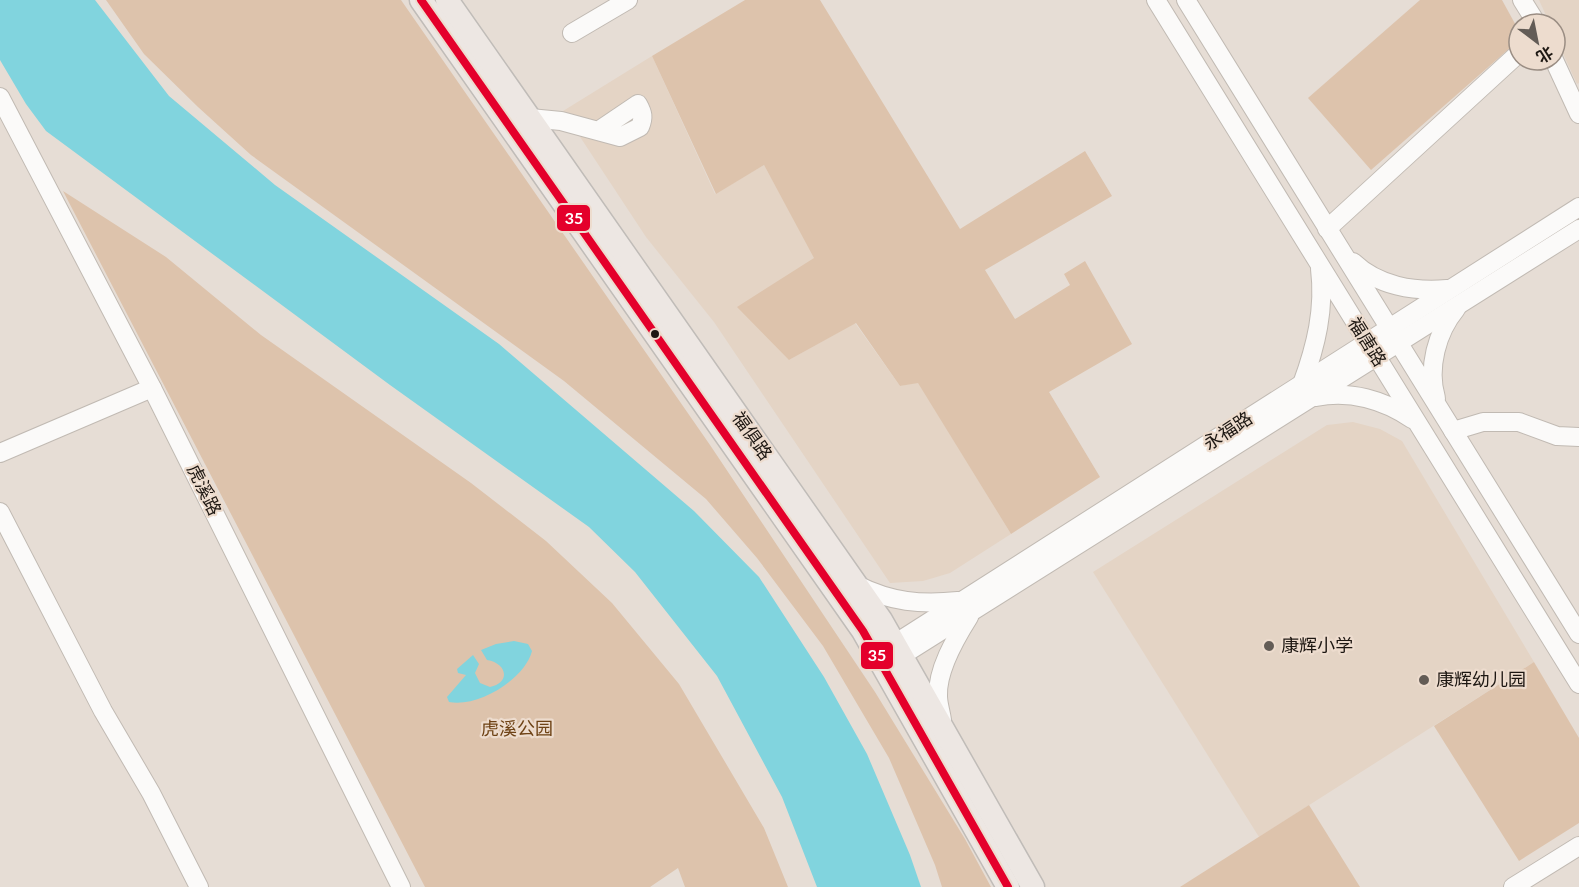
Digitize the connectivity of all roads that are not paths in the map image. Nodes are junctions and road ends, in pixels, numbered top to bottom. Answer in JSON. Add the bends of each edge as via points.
{"nodes":[{"id":1,"x":421,"y":0,"type":"edge"},
{"id":2,"x":447,"y":0,"type":"edge"},
{"id":3,"x":628,"y":0,"type":"edge"},
{"id":4,"x":1156,"y":0,"type":"edge"},
{"id":5,"x":1185,"y":0,"type":"edge"},
{"id":6,"x":572,"y":33,"type":"dead end"},
{"id":7,"x":1507,"y":64,"type":"edge"},
{"id":8,"x":1560,"y":72,"type":"edge"},
{"id":9,"x":0,"y":97,"type":"edge"},
{"id":10,"x":1579,"y":114,"type":"edge"},
{"id":11,"x":530,"y":118,"type":"junction"},
{"id":12,"x":598,"y":131,"type":"dead end"},
{"id":13,"x":1579,"y":207,"type":"edge"},
{"id":14,"x":1328,"y":229,"type":"junction"},
{"id":15,"x":1579,"y":229,"type":"edge"},
{"id":16,"x":1342,"y":251,"type":"junction"},
{"id":17,"x":1319,"y":264,"type":"junction"},
{"id":18,"x":1454,"y":297,"type":"junction"},
{"id":19,"x":1394,"y":335,"type":"junction"},
{"id":20,"x":1372,"y":349,"type":"junction"},
{"id":21,"x":152,"y":388,"type":"junction"},
{"id":22,"x":1306,"y":391,"type":"junction"},
{"id":23,"x":1439,"y":408,"type":"junction"},
{"id":24,"x":1416,"y":422,"type":"junction"},
{"id":25,"x":1453,"y":431,"type":"junction"},
{"id":26,"x":1579,"y":437,"type":"edge"},
{"id":27,"x":0,"y":453,"type":"edge"},
{"id":28,"x":0,"y":512,"type":"edge"},
{"id":29,"x":857,"y":585,"type":"junction"},
{"id":30,"x":967,"y":606,"type":"junction"},
{"id":31,"x":1579,"y":634,"type":"edge"},
{"id":32,"x":889,"y":656,"type":"junction"},
{"id":33,"x":1579,"y":684,"type":"edge"},
{"id":34,"x":944,"y":731,"type":"junction"},
{"id":35,"x":1579,"y":846,"type":"edge"},
{"id":36,"x":199,"y":887,"type":"edge"},
{"id":37,"x":401,"y":887,"type":"edge"},
{"id":38,"x":1008,"y":887,"type":"edge"},
{"id":39,"x":1033,"y":887,"type":"edge"},
{"id":40,"x":1513,"y":887,"type":"edge"}],
"edges":[{"from":1,"to":32,"type":"main road","name":"福俱路","via":[[863,631]]},
{"from":2,"to":11,"type":"main road","name":"福俱路"},
{"from":3,"to":6,"type":"street"},
{"from":4,"to":17,"type":"street","name":"福唐路"},
{"from":5,"to":14,"type":"street","name":"福唐路"},
{"from":7,"to":14,"type":"street"},
{"from":8,"to":10,"type":"street"},
{"from":9,"to":21,"type":"street","name":"虎溪路"},
{"from":11,"to":12,"type":"street"},
{"from":11,"to":29,"type":"main road","name":"福俱路"},
{"from":13,"to":18,"type":"street","name":"永福路"},
{"from":14,"to":16,"type":"street","name":"福唐路"},
{"from":15,"to":18,"type":"street","name":"永福路"},
{"from":16,"to":18,"type":"street","via":[[1363,271],[1380,280]]},
{"from":16,"to":19,"type":"street","name":"福唐路"},
{"from":17,"to":20,"type":"street","name":"福唐路"},
{"from":17,"to":22,"type":"street","via":[[1320,322]]},
{"from":18,"to":19,"type":"street","name":"永福路"},
{"from":18,"to":23,"type":"street","via":[[1432,368]]},
{"from":19,"to":20,"type":"street","name":"永福路"},
{"from":19,"to":23,"type":"street","name":"福唐路"},
{"from":20,"to":22,"type":"street","name":"永福路"},
{"from":20,"to":24,"type":"street","name":"福唐路"},
{"from":21,"to":27,"type":"street"},
{"from":21,"to":37,"type":"street","name":"虎溪路"},
{"from":22,"to":24,"type":"street","via":[[1379,402]]},
{"from":22,"to":30,"type":"street","name":"永福路"},
{"from":23,"to":25,"type":"street","name":"福唐路"},
{"from":24,"to":33,"type":"street","name":"福唐路"},
{"from":25,"to":26,"type":"street","via":[[1483,423],[1519,422],[1557,436]]},
{"from":25,"to":31,"type":"street","name":"福唐路"},
{"from":28,"to":36,"type":"street"},
{"from":29,"to":30,"type":"street","via":[[896,600]]},
{"from":29,"to":32,"type":"main road","name":"福俱路","via":[[881,620]]},
{"from":30,"to":32,"type":"street","name":"永福路"},
{"from":30,"to":34,"type":"street","via":[[941,676],[938,695]]},
{"from":32,"to":34,"type":"main road","name":"福俱路"},
{"from":32,"to":38,"type":"main road","name":"福俱路"},
{"from":34,"to":39,"type":"main road","name":"福俱路"},
{"from":35,"to":40,"type":"street"}]}
